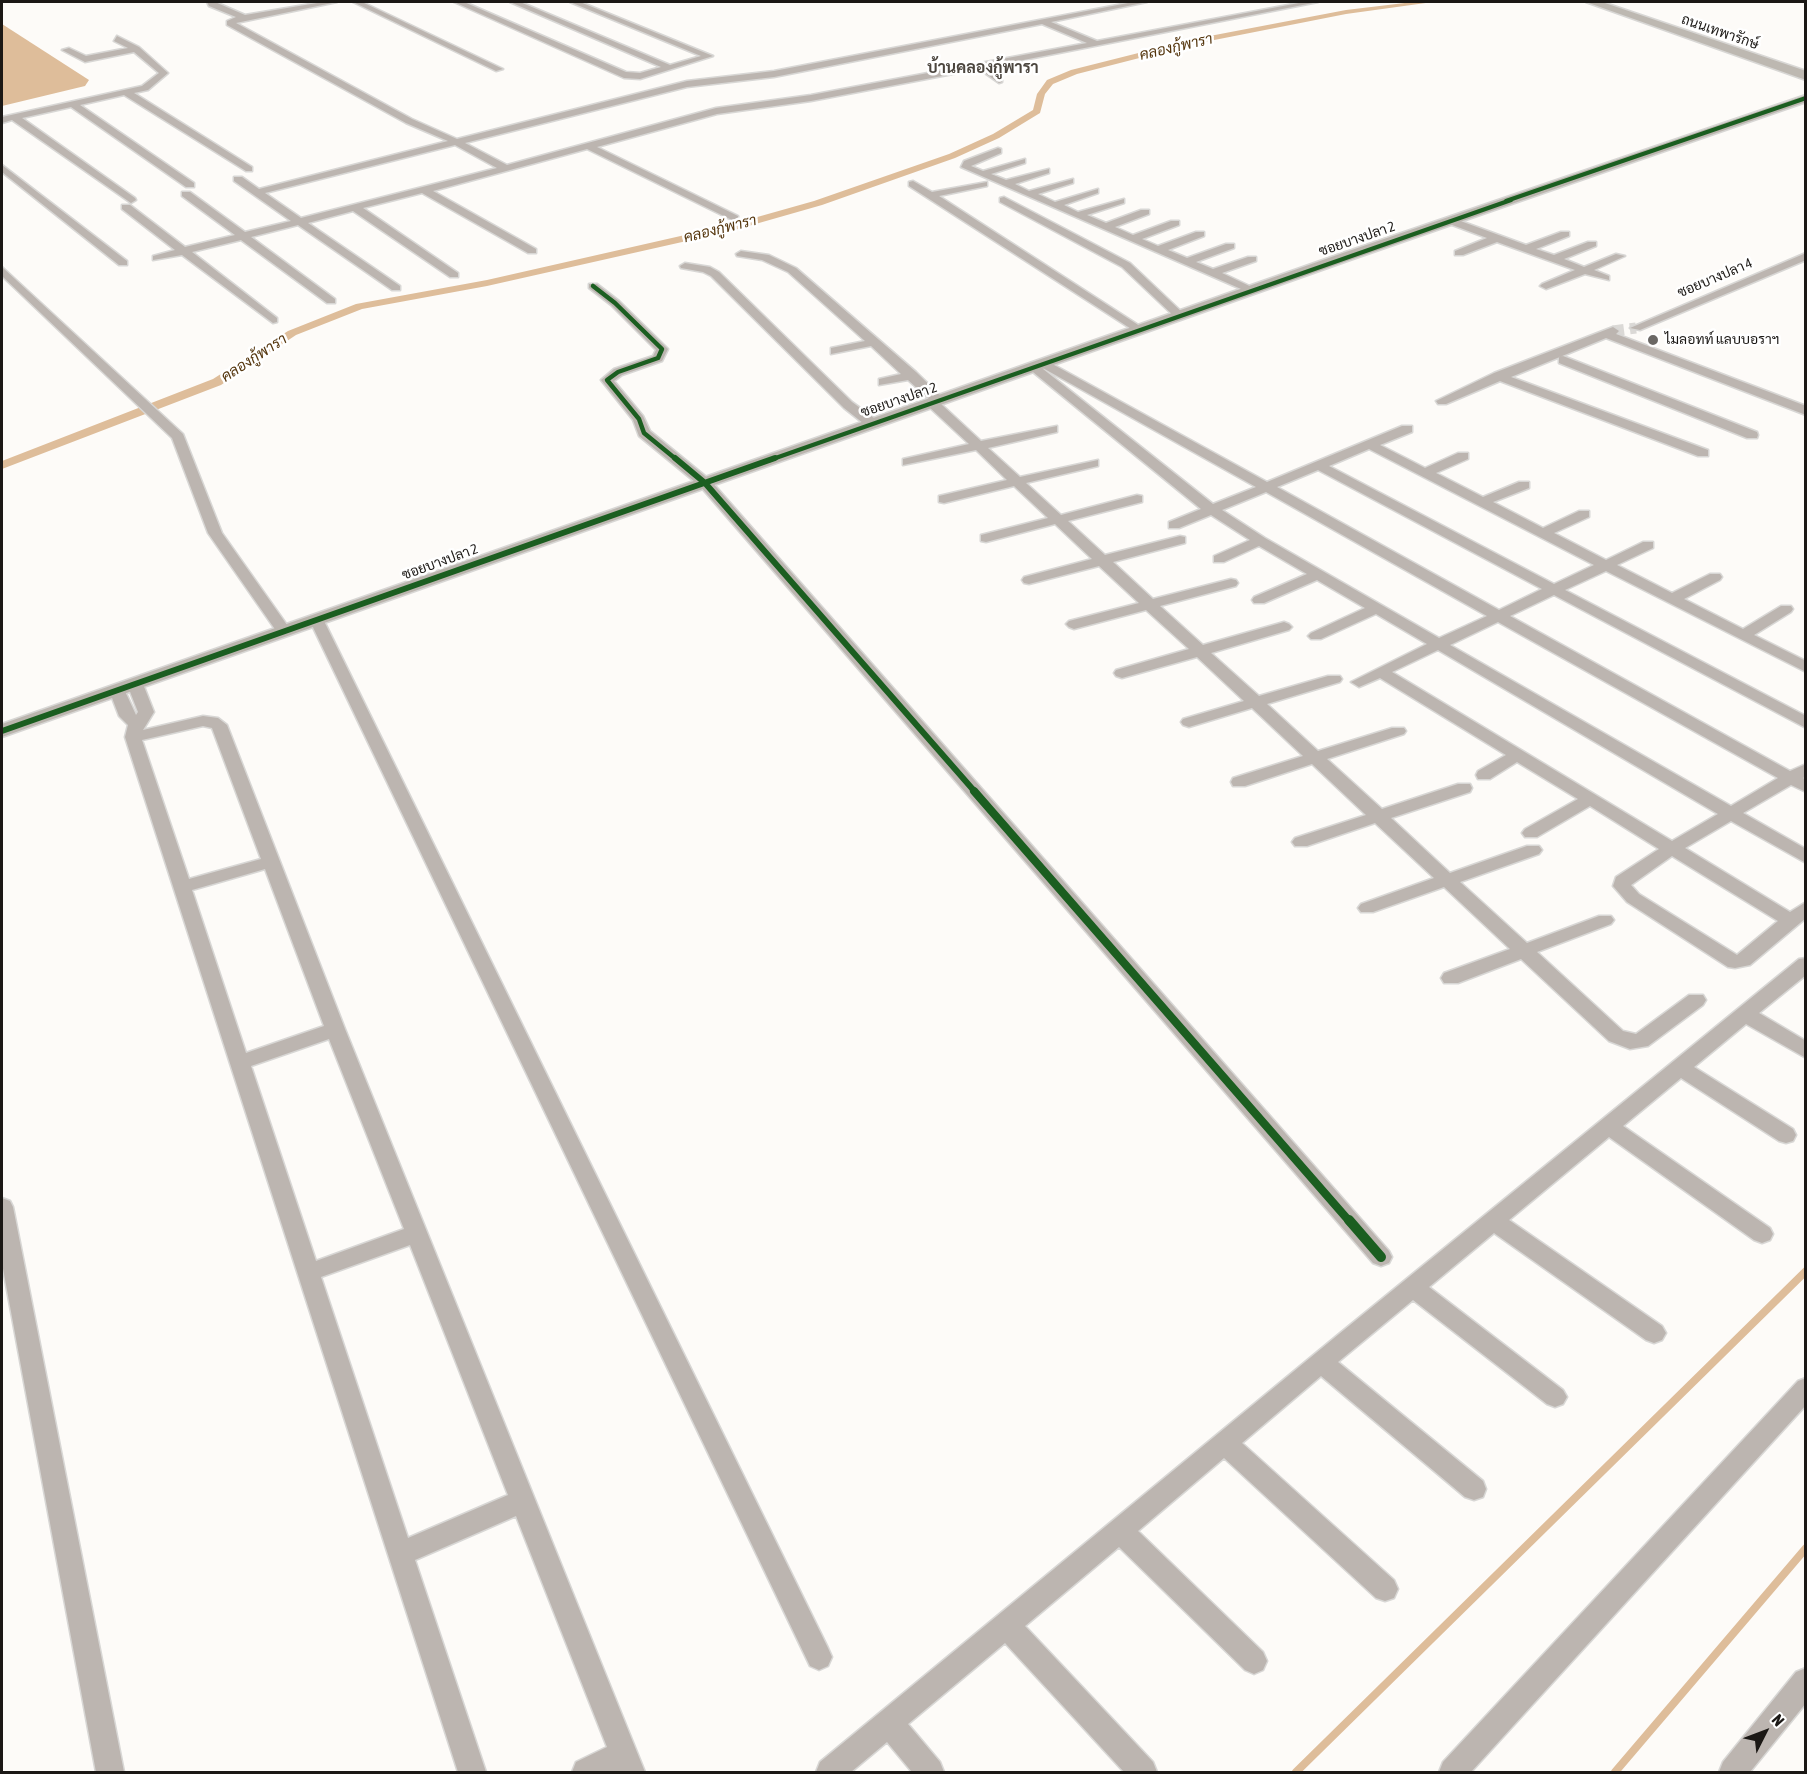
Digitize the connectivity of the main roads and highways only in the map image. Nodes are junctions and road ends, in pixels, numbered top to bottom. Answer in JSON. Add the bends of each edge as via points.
{"nodes":[{"id":1,"x":1583,"y":2,"type":"edge"},
{"id":2,"x":1603,"y":3,"type":"edge"},
{"id":3,"x":1806,"y":68,"type":"edge"},
{"id":4,"x":1806,"y":76,"type":"edge"}],
"edges":[{"from":1,"to":2,"type":"main road"},
{"from":2,"to":3,"type":"main road","name":"ถนนเทพารักษ์"},
{"from":2,"to":4,"type":"main road","name":"ถนนเทพารักษ์"}]}
